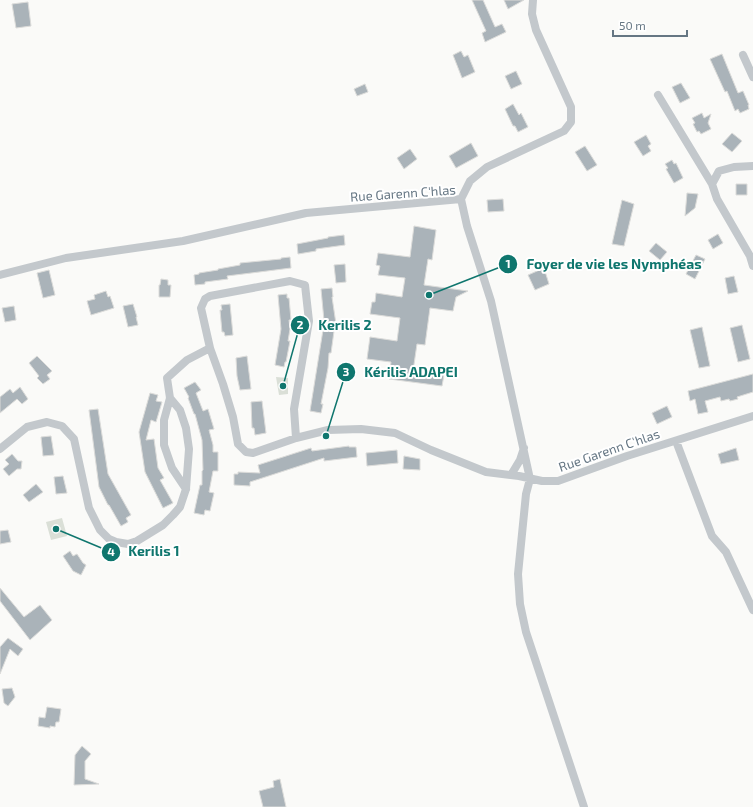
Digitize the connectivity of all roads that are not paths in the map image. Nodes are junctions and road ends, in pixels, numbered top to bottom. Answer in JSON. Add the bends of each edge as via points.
{"nodes":[{"id":1,"x":533,"y":0,"type":"edge"},
{"id":2,"x":744,"y":55,"type":"dead end"},
{"id":3,"x":753,"y":77,"type":"edge"},
{"id":4,"x":658,"y":95,"type":"dead end"},
{"id":5,"x":753,"y":166,"type":"edge"},
{"id":6,"x":712,"y":184,"type":"junction"},
{"id":7,"x":462,"y":199,"type":"junction"},
{"id":8,"x":753,"y":266,"type":"edge"},
{"id":9,"x":0,"y":275,"type":"edge"},
{"id":10,"x":210,"y":348,"type":"junction"},
{"id":11,"x":170,"y":398,"type":"junction"},
{"id":12,"x":753,"y":416,"type":"edge"},
{"id":13,"x":296,"y":438,"type":"junction"},
{"id":14,"x":676,"y":440,"type":"junction"},
{"id":15,"x":524,"y":448,"type":"junction"},
{"id":16,"x":0,"y":449,"type":"edge"},
{"id":17,"x":511,"y":475,"type":"junction"},
{"id":18,"x":530,"y":479,"type":"junction"},
{"id":19,"x":186,"y":489,"type":"junction"},
{"id":20,"x":753,"y":610,"type":"edge"},
{"id":21,"x":584,"y":807,"type":"edge"}],
"edges":[{"from":1,"to":7,"type":"street","via":[[532,14],[536,30],[571,107],[571,122],[564,131],[487,167],[470,181]]},
{"from":2,"to":3,"type":"street"},
{"from":4,"to":6,"type":"street"},
{"from":5,"to":6,"type":"street","via":[[719,171]]},
{"from":6,"to":8,"type":"street","via":[[717,199],[750,256]]},
{"from":7,"to":9,"type":"street","name":"Rue Garenn C'hlas","via":[[306,213],[183,241],[66,258]]},
{"from":7,"to":15,"type":"street","name":"Rue Garenn C'hlas","via":[[467,226],[490,301]]},
{"from":10,"to":11,"type":"street","via":[[187,360],[167,378]]},
{"from":10,"to":13,"type":"street","via":[[233,417],[238,444],[246,452],[253,453]]},
{"from":10,"to":13,"type":"street","via":[[201,308],[205,299],[290,281],[306,285],[309,321],[294,409]]},
{"from":11,"to":19,"type":"street","via":[[180,410],[186,428]]},
{"from":11,"to":19,"type":"street","via":[[164,420],[164,445],[172,468]]},
{"from":12,"to":14,"type":"street","name":"Rue Garenn C'hlas"},
{"from":13,"to":17,"type":"street","via":[[328,430],[361,429],[395,433],[486,472]]},
{"from":14,"to":18,"type":"street","name":"Rue Garenn C'hlas","via":[[558,481]]},
{"from":14,"to":20,"type":"street","via":[[712,536],[726,552]]},
{"from":15,"to":17,"type":"street"},
{"from":15,"to":18,"type":"street","name":"Rue Garenn C'hlas"},
{"from":16,"to":19,"type":"street","via":[[27,427],[47,422],[62,426],[74,439],[89,508],[96,523],[109,539],[116,542],[128,544],[138,541],[163,525],[180,507]]},
{"from":17,"to":18,"type":"street"},
{"from":18,"to":21,"type":"street","via":[[526,494],[518,574],[520,604],[526,632]]}]}
